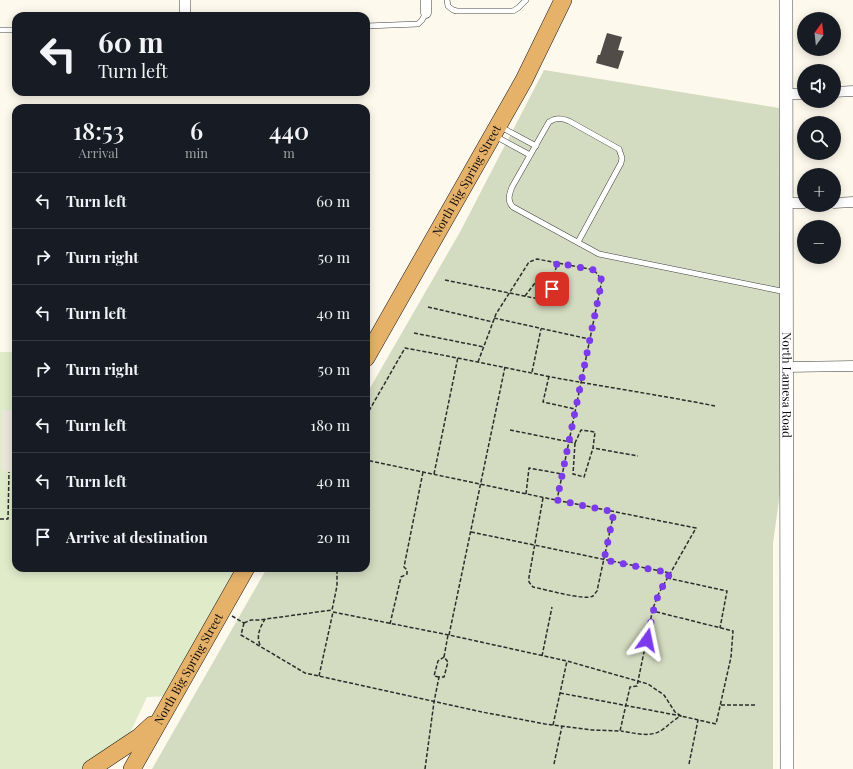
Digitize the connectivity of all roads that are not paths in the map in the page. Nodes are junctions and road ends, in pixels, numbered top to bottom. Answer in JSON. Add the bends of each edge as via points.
{"nodes":[{"id":1,"x":184,"y":0,"type":"edge"},
{"id":2,"x":426,"y":0,"type":"edge"},
{"id":3,"x":447,"y":0,"type":"edge"},
{"id":4,"x":526,"y":0,"type":"edge"},
{"id":5,"x":563,"y":0,"type":"edge"},
{"id":6,"x":786,"y":0,"type":"edge"},
{"id":7,"x":185,"y":12,"type":"edge"},
{"id":8,"x":426,"y":13,"type":"joint"},
{"id":9,"x":370,"y":26,"type":"edge"},
{"id":10,"x":0,"y":30,"type":"edge"},
{"id":11,"x":12,"y":30,"type":"edge"},
{"id":12,"x":853,"y":91,"type":"edge"},
{"id":13,"x":841,"y":92,"type":"edge"},
{"id":14,"x":786,"y":94,"type":"junction"},
{"id":15,"x":797,"y":94,"type":"edge"},
{"id":16,"x":495,"y":130,"type":"junction"},
{"id":17,"x":536,"y":146,"type":"junction"},
{"id":18,"x":530,"y":155,"type":"junction"},
{"id":19,"x":841,"y":202,"type":"edge"},
{"id":20,"x":853,"y":202,"type":"edge"},
{"id":21,"x":787,"y":203,"type":"junction"},
{"id":22,"x":797,"y":203,"type":"edge"},
{"id":23,"x":578,"y":242,"type":"junction"},
{"id":24,"x":787,"y":293,"type":"junction"},
{"id":25,"x":370,"y":351,"type":"edge"},
{"id":26,"x":853,"y":366,"type":"edge"},
{"id":27,"x":787,"y":367,"type":"junction"},
{"id":28,"x":244,"y":572,"type":"edge"},
{"id":29,"x":161,"y":717,"type":"junction"},
{"id":30,"x":150,"y":736,"type":"junction"},
{"id":31,"x":91,"y":769,"type":"edge"},
{"id":32,"x":132,"y":769,"type":"edge"},
{"id":33,"x":144,"y":769,"type":"edge"},
{"id":34,"x":787,"y":769,"type":"edge"}],
"edges":[{"from":1,"to":7,"type":"street"},
{"from":2,"to":8,"type":"street"},
{"from":3,"to":4,"type":"lane","via":[[448,6],[457,11],[512,11]]},
{"from":5,"to":16,"type":"highway","name":"North Big Spring Street","via":[[524,80]]},
{"from":6,"to":14,"type":"street","name":"North Lamesa Road"},
{"from":8,"to":9,"type":"lane","via":[[418,24]]},
{"from":10,"to":11,"type":"lane"},
{"from":12,"to":13,"type":"street"},
{"from":14,"to":15,"type":"street"},
{"from":14,"to":21,"type":"street","name":"North Lamesa Road"},
{"from":16,"to":17,"type":"lane"},
{"from":16,"to":18,"type":"lane"},
{"from":16,"to":25,"type":"highway","name":"North Big Spring Street"},
{"from":17,"to":18,"type":"lane"},
{"from":17,"to":23,"type":"lane","via":[[549,122],[562,118],[619,149],[621,163]]},
{"from":18,"to":23,"type":"lane","via":[[508,195],[510,204]]},
{"from":19,"to":20,"type":"street"},
{"from":21,"to":22,"type":"street"},
{"from":21,"to":24,"type":"street","name":"North Lamesa Road"},
{"from":23,"to":24,"type":"lane","via":[[600,254]]},
{"from":24,"to":27,"type":"street","name":"North Lamesa Road"},
{"from":26,"to":27,"type":"street"},
{"from":27,"to":34,"type":"street","name":"North Lamesa Road"},
{"from":28,"to":29,"type":"highway","name":"North Big Spring Street"},
{"from":29,"to":30,"type":"highway","name":"North Big Spring Street"},
{"from":29,"to":31,"type":"highway","via":[[139,737]]},
{"from":30,"to":32,"type":"highway","name":"North Big Spring Street"},
{"from":30,"to":33,"type":"highway"}]}
